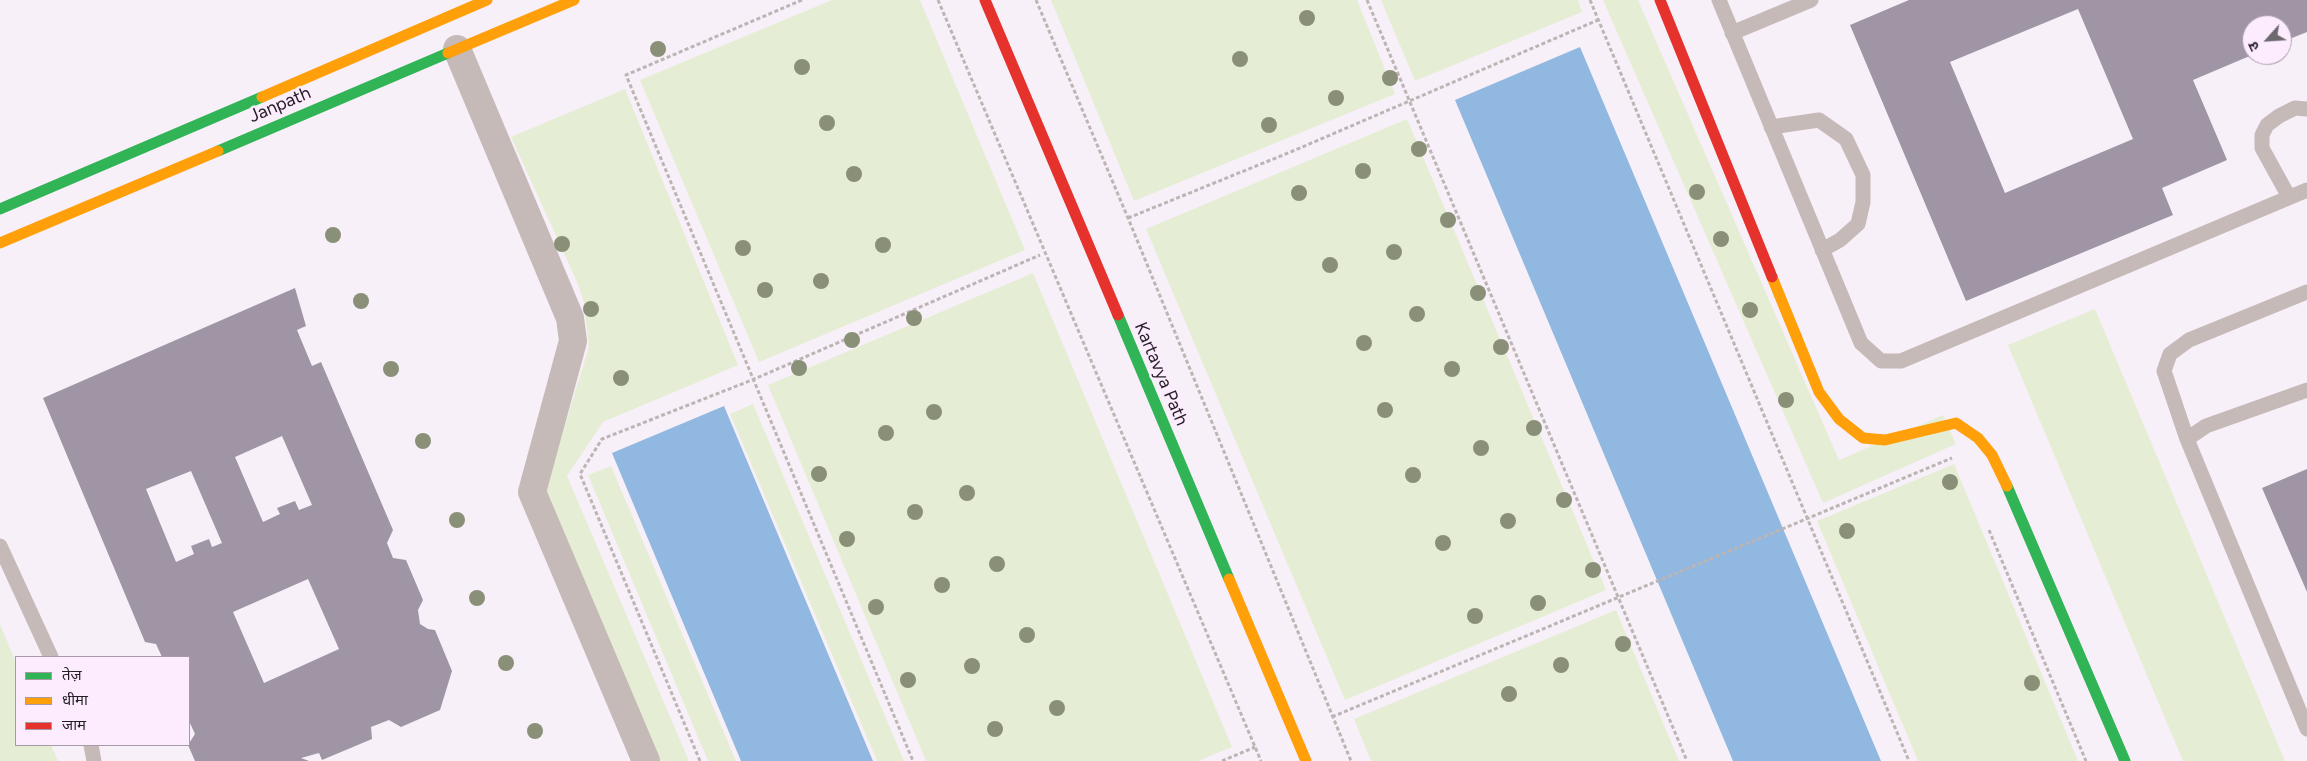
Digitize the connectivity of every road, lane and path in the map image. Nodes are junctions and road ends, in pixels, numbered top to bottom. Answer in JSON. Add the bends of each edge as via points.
{"nodes":[{"id":1,"x":487,"y":0,"type":"edge"},
{"id":2,"x":574,"y":0,"type":"edge"},
{"id":3,"x":802,"y":0,"type":"edge"},
{"id":4,"x":938,"y":0,"type":"edge"},
{"id":5,"x":985,"y":0,"type":"edge"},
{"id":6,"x":1036,"y":0,"type":"edge"},
{"id":7,"x":1366,"y":0,"type":"edge"},
{"id":8,"x":1590,"y":0,"type":"edge"},
{"id":9,"x":1660,"y":0,"type":"edge"},
{"id":10,"x":1719,"y":0,"type":"edge"},
{"id":11,"x":1811,"y":0,"type":"edge"},
{"id":12,"x":1598,"y":20,"type":"junction"},
{"id":13,"x":1732,"y":33,"type":"junction"},
{"id":14,"x":457,"y":49,"type":"junction"},
{"id":15,"x":1409,"y":101,"type":"junction"},
{"id":16,"x":2307,"y":109,"type":"edge"},
{"id":17,"x":1771,"y":127,"type":"junction"},
{"id":18,"x":2307,"y":190,"type":"edge"},
{"id":19,"x":2289,"y":197,"type":"junction"},
{"id":20,"x":23,"y":199,"type":"junction"},
{"id":21,"x":0,"y":209,"type":"edge"},
{"id":22,"x":1128,"y":218,"type":"junction"},
{"id":23,"x":34,"y":228,"type":"junction"},
{"id":24,"x":0,"y":243,"type":"edge"},
{"id":25,"x":1822,"y":250,"type":"junction"},
{"id":26,"x":1040,"y":255,"type":"dead end"},
{"id":27,"x":2307,"y":292,"type":"edge"},
{"id":28,"x":752,"y":380,"type":"junction"},
{"id":29,"x":2307,"y":390,"type":"edge"},
{"id":30,"x":2187,"y":439,"type":"junction"},
{"id":31,"x":1983,"y":445,"type":"junction"},
{"id":32,"x":1808,"y":519,"type":"junction"},
{"id":33,"x":1988,"y":528,"type":"dead end"},
{"id":34,"x":0,"y":546,"type":"edge"},
{"id":35,"x":1618,"y":598,"type":"junction"},
{"id":36,"x":51,"y":656,"type":"edge"},
{"id":37,"x":1332,"y":717,"type":"junction"},
{"id":38,"x":2307,"y":730,"type":"edge"},
{"id":39,"x":91,"y":746,"type":"edge"},
{"id":40,"x":1255,"y":747,"type":"junction"},
{"id":41,"x":94,"y":761,"type":"edge"},
{"id":42,"x":646,"y":761,"type":"edge"},
{"id":43,"x":700,"y":761,"type":"edge"},
{"id":44,"x":913,"y":761,"type":"edge"},
{"id":45,"x":1222,"y":761,"type":"edge"},
{"id":46,"x":1261,"y":761,"type":"edge"},
{"id":47,"x":1306,"y":761,"type":"edge"},
{"id":48,"x":1351,"y":761,"type":"edge"},
{"id":49,"x":1687,"y":761,"type":"edge"},
{"id":50,"x":1909,"y":761,"type":"edge"},
{"id":51,"x":2086,"y":761,"type":"edge"},
{"id":52,"x":2125,"y":761,"type":"edge"}],
"edges":[{"from":1,"to":20,"type":"main road","name":"Janpath"},
{"from":2,"to":14,"type":"main road","name":"Janpath"},
{"from":3,"to":28,"type":"path","via":[[626,75]]},
{"from":4,"to":40,"type":"path"},
{"from":5,"to":47,"type":"main road","name":"Kartavya Path"},
{"from":6,"to":22,"type":"path"},
{"from":7,"to":15,"type":"path"},
{"from":8,"to":12,"type":"path"},
{"from":9,"to":31,"type":"main road","via":[[1819,392],[1839,419],[1863,438],[1885,440],[1956,423]]},
{"from":10,"to":13,"type":"lane"},
{"from":11,"to":13,"type":"lane"},
{"from":12,"to":15,"type":"path"},
{"from":12,"to":32,"type":"path"},
{"from":13,"to":17,"type":"lane"},
{"from":14,"to":23,"type":"main road","name":"Janpath"},
{"from":14,"to":42,"type":"street","via":[[570,318],[573,341],[532,492]]},
{"from":15,"to":22,"type":"path"},
{"from":15,"to":35,"type":"path"},
{"from":16,"to":19,"type":"lane","via":[[2295,108],[2279,116],[2267,125],[2262,135],[2262,148]]},
{"from":17,"to":25,"type":"lane"},
{"from":17,"to":25,"type":"lane","via":[[1819,120],[1846,139],[1863,175],[1863,202],[1858,224]]},
{"from":18,"to":19,"type":"lane"},
{"from":19,"to":25,"type":"lane","via":[[1901,361],[1881,361],[1860,343]]},
{"from":20,"to":21,"type":"main road","name":"Janpath"},
{"from":20,"to":23,"type":"lane"},
{"from":22,"to":37,"type":"path"},
{"from":23,"to":24,"type":"main road","name":"Janpath"},
{"from":26,"to":28,"type":"path"},
{"from":27,"to":30,"type":"lane","via":[[2188,340],[2170,354],[2164,371]]},
{"from":28,"to":43,"type":"path","via":[[602,439],[580,474]]},
{"from":28,"to":44,"type":"path"},
{"from":29,"to":30,"type":"lane","via":[[2206,426]]},
{"from":30,"to":38,"type":"lane"},
{"from":31,"to":32,"type":"path"},
{"from":31,"to":52,"type":"main road","via":[[1992,455],[2010,493]]},
{"from":32,"to":35,"type":"path"},
{"from":32,"to":50,"type":"path"},
{"from":33,"to":51,"type":"path"},
{"from":34,"to":36,"type":"lane"},
{"from":35,"to":37,"type":"path"},
{"from":35,"to":49,"type":"path"},
{"from":37,"to":48,"type":"path"},
{"from":39,"to":41,"type":"lane"},
{"from":40,"to":45,"type":"path"},
{"from":40,"to":46,"type":"path"}]}
